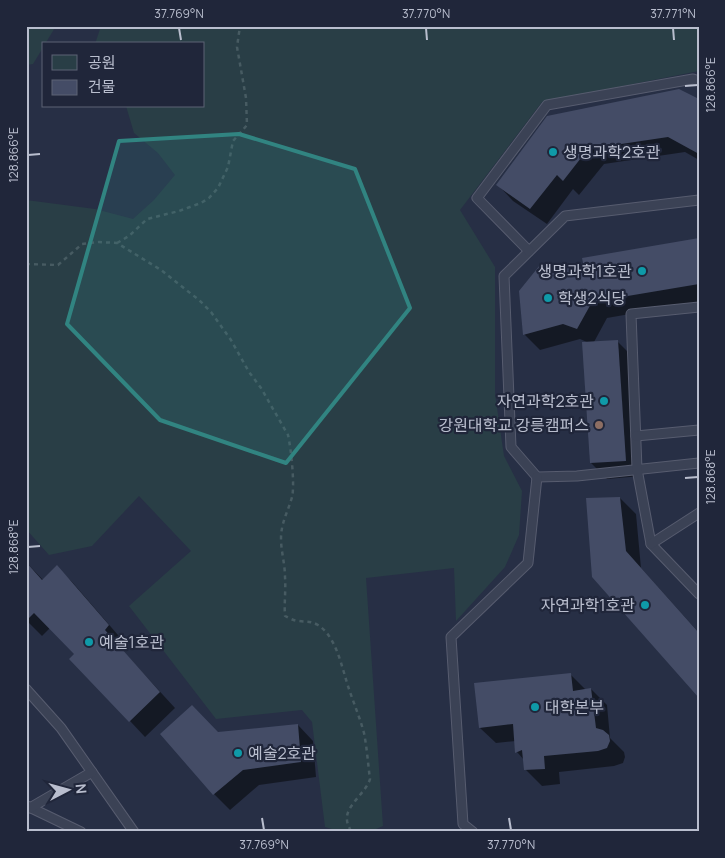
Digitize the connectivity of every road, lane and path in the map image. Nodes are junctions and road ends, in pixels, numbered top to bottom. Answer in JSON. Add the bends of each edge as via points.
{"nodes":[{"id":1,"x":240,"y":26,"type":"edge"},
{"id":2,"x":699,"y":81,"type":"edge"},
{"id":3,"x":699,"y":200,"type":"edge"},
{"id":4,"x":117,"y":243,"type":"junction"},
{"id":5,"x":529,"y":251,"type":"junction"},
{"id":6,"x":26,"y":264,"type":"edge"},
{"id":7,"x":699,"y":307,"type":"edge"},
{"id":8,"x":699,"y":430,"type":"edge"},
{"id":9,"x":636,"y":436,"type":"junction"},
{"id":10,"x":699,"y":463,"type":"edge"},
{"id":11,"x":637,"y":469,"type":"junction"},
{"id":12,"x":537,"y":477,"type":"junction"},
{"id":13,"x":699,"y":512,"type":"edge"},
{"id":14,"x":651,"y":544,"type":"junction"},
{"id":15,"x":699,"y":594,"type":"edge"},
{"id":16,"x":26,"y":689,"type":"edge"},
{"id":17,"x":92,"y":772,"type":"junction"},
{"id":18,"x":28,"y":807,"type":"edge"},
{"id":19,"x":81,"y":832,"type":"edge"},
{"id":20,"x":134,"y":832,"type":"edge"},
{"id":21,"x":351,"y":832,"type":"edge"},
{"id":22,"x":473,"y":832,"type":"edge"}],
"edges":[{"from":1,"to":4,"type":"path","via":[[237,47],[247,125],[233,141],[228,167],[218,188],[201,203],[147,219]]},
{"from":2,"to":5,"type":"lane","via":[[693,79],[548,105],[477,198]]},
{"from":3,"to":5,"type":"lane","via":[[565,216]]},
{"from":4,"to":6,"type":"path","via":[[82,244],[58,266]]},
{"from":4,"to":21,"type":"path","via":[[161,270],[211,312],[288,435],[293,488],[281,538],[285,616],[317,624],[325,630],[342,666],[361,722],[370,779],[348,812]]},
{"from":5,"to":12,"type":"lane","via":[[504,276],[511,447]]},
{"from":7,"to":9,"type":"lane","via":[[631,314]]},
{"from":8,"to":9,"type":"lane"},
{"from":9,"to":11,"type":"lane"},
{"from":10,"to":11,"type":"lane"},
{"from":11,"to":12,"type":"lane"},
{"from":11,"to":14,"type":"lane"},
{"from":12,"to":22,"type":"lane","via":[[528,563],[451,637],[463,824]]},
{"from":13,"to":14,"type":"lane"},
{"from":14,"to":15,"type":"lane"},
{"from":16,"to":17,"type":"lane","via":[[61,728]]},
{"from":17,"to":18,"type":"lane"},
{"from":17,"to":20,"type":"lane"},
{"from":18,"to":19,"type":"lane"}]}
